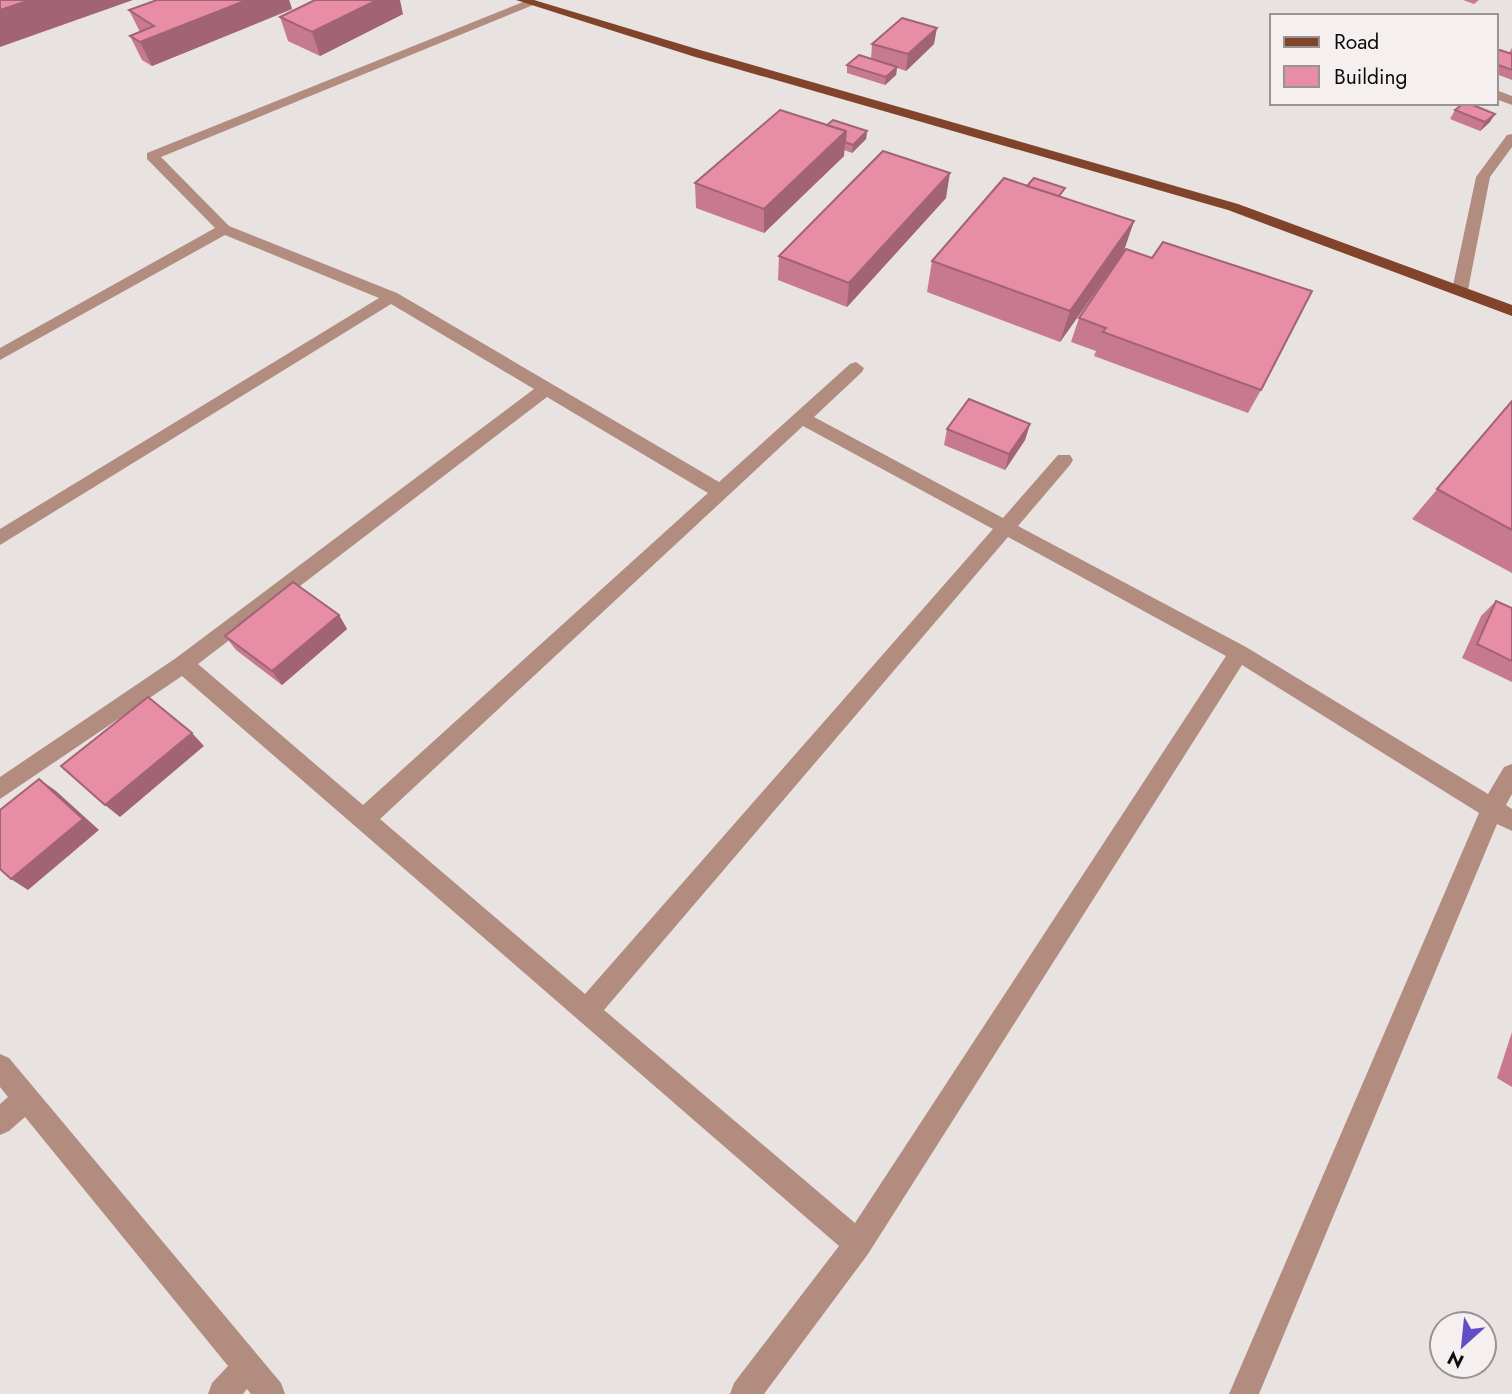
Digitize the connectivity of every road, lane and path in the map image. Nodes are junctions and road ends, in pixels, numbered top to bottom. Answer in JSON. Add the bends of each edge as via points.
{"nodes":[{"id":1,"x":527,"y":1,"type":"edge"},
{"id":2,"x":1512,"y":138,"type":"edge"},
{"id":3,"x":224,"y":229,"type":"junction"},
{"id":4,"x":1460,"y":290,"type":"junction"},
{"id":5,"x":391,"y":298,"type":"junction"},
{"id":6,"x":1512,"y":311,"type":"edge"},
{"id":7,"x":0,"y":355,"type":"edge"},
{"id":8,"x":856,"y":368,"type":"dead end"},
{"id":9,"x":546,"y":389,"type":"junction"},
{"id":10,"x":802,"y":418,"type":"junction"},
{"id":11,"x":1064,"y":460,"type":"dead end"},
{"id":12,"x":721,"y":492,"type":"junction"},
{"id":13,"x":1006,"y":528,"type":"junction"},
{"id":14,"x":0,"y":538,"type":"edge"},
{"id":15,"x":1238,"y":653,"type":"junction"},
{"id":16,"x":183,"y":664,"type":"junction"},
{"id":17,"x":1512,"y":774,"type":"edge"},
{"id":18,"x":0,"y":789,"type":"edge"},
{"id":19,"x":1502,"y":815,"type":"edge"},
{"id":20,"x":364,"y":819,"type":"junction"},
{"id":21,"x":587,"y":1012,"type":"junction"},
{"id":22,"x":0,"y":1068,"type":"edge"},
{"id":23,"x":26,"y":1098,"type":"junction"},
{"id":24,"x":0,"y":1122,"type":"edge"},
{"id":25,"x":858,"y":1244,"type":"junction"},
{"id":26,"x":247,"y":1366,"type":"junction"},
{"id":27,"x":223,"y":1394,"type":"edge"},
{"id":28,"x":270,"y":1394,"type":"edge"},
{"id":29,"x":745,"y":1394,"type":"edge"},
{"id":30,"x":1244,"y":1394,"type":"edge"}],
"edges":[{"from":1,"to":3,"type":"street","via":[[152,156]]},
{"from":1,"to":4,"type":"main road","via":[[1233,207]]},
{"from":2,"to":4,"type":"street","via":[[1483,177]]},
{"from":3,"to":5,"type":"street"},
{"from":3,"to":7,"type":"street"},
{"from":4,"to":6,"type":"main road"},
{"from":5,"to":9,"type":"street"},
{"from":5,"to":14,"type":"street"},
{"from":8,"to":10,"type":"street"},
{"from":9,"to":12,"type":"street"},
{"from":9,"to":16,"type":"street"},
{"from":10,"to":12,"type":"street"},
{"from":10,"to":13,"type":"street"},
{"from":11,"to":13,"type":"street"},
{"from":12,"to":20,"type":"street"},
{"from":13,"to":15,"type":"street"},
{"from":13,"to":21,"type":"street"},
{"from":15,"to":19,"type":"street"},
{"from":15,"to":25,"type":"street"},
{"from":16,"to":18,"type":"street"},
{"from":16,"to":20,"type":"street"},
{"from":17,"to":19,"type":"street"},
{"from":19,"to":30,"type":"street"},
{"from":20,"to":21,"type":"street"},
{"from":21,"to":25,"type":"street"},
{"from":22,"to":23,"type":"street"},
{"from":23,"to":24,"type":"street"},
{"from":23,"to":26,"type":"street"},
{"from":25,"to":29,"type":"street"},
{"from":26,"to":27,"type":"street"},
{"from":26,"to":28,"type":"street"}]}
